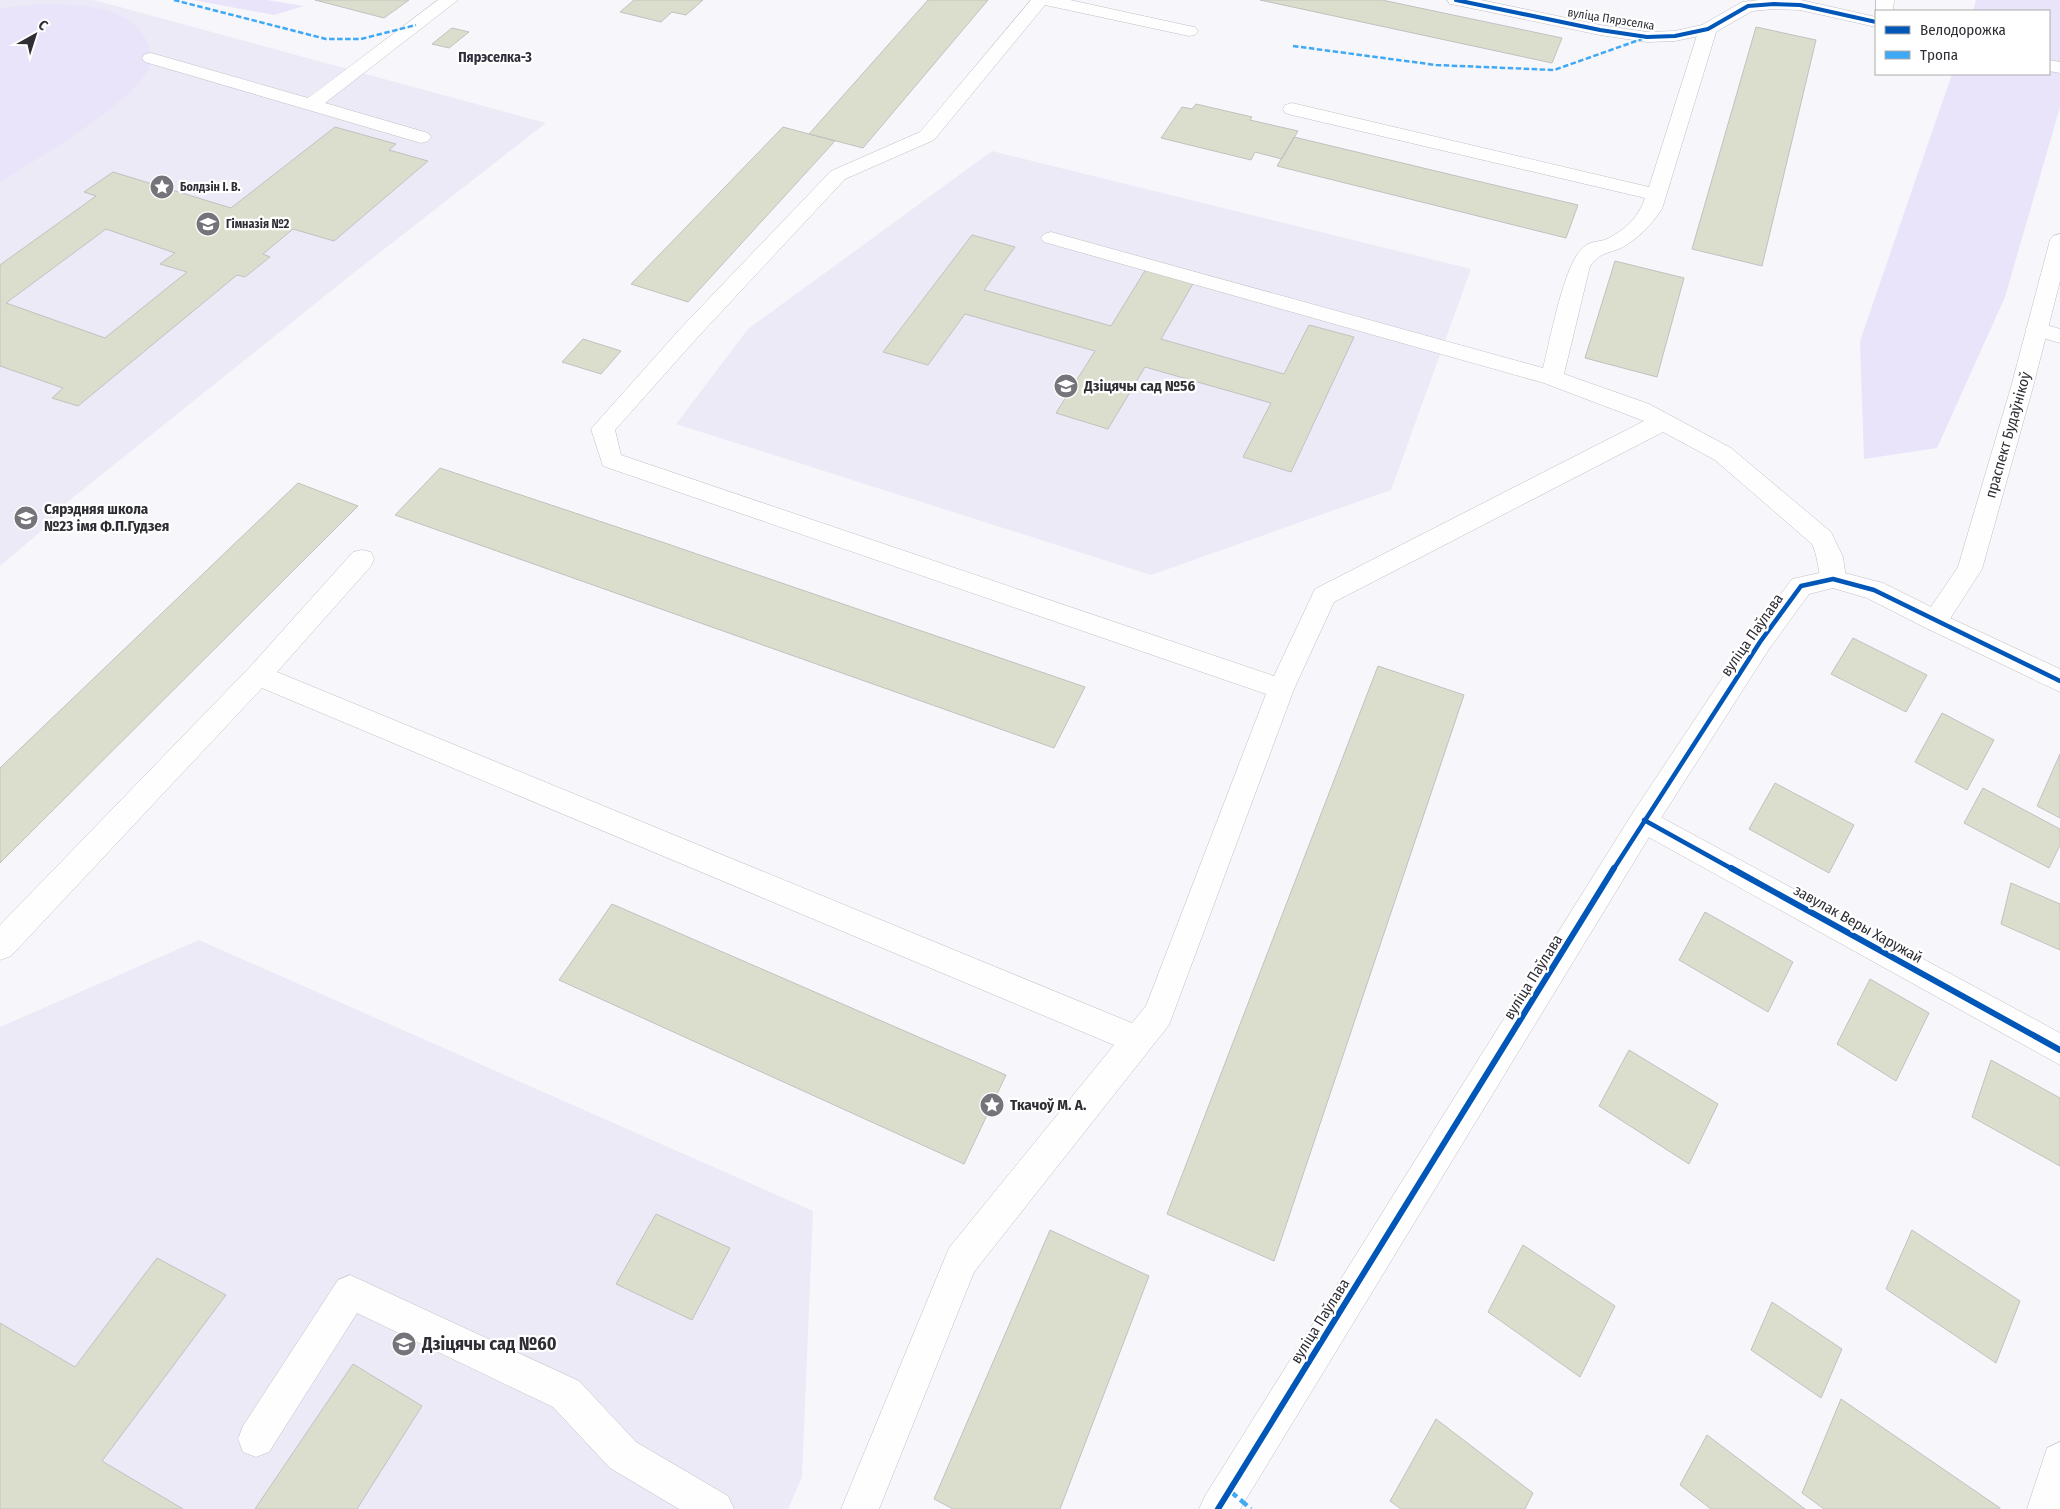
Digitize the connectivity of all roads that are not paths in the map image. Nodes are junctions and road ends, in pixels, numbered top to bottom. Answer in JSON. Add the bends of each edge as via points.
{"nodes":[{"id":1,"x":449,"y":0,"type":"edge"},
{"id":2,"x":1040,"y":0,"type":"edge"},
{"id":3,"x":1046,"y":0,"type":"edge"},
{"id":4,"x":1456,"y":0,"type":"edge"},
{"id":5,"x":1875,"y":22,"type":"edge"},
{"id":6,"x":1708,"y":29,"type":"junction"},
{"id":7,"x":1189,"y":31,"type":"dead end"},
{"id":8,"x":151,"y":58,"type":"dead end"},
{"id":9,"x":310,"y":105,"type":"junction"},
{"id":10,"x":1292,"y":109,"type":"dead end"},
{"id":11,"x":421,"y":137,"type":"dead end"},
{"id":12,"x":1656,"y":195,"type":"junction"},
{"id":13,"x":1051,"y":238,"type":"dead end"},
{"id":14,"x":2060,"y":240,"type":"edge"},
{"id":15,"x":2037,"y":329,"type":"junction"},
{"id":16,"x":2060,"y":336,"type":"edge"},
{"id":17,"x":1552,"y":378,"type":"junction"},
{"id":18,"x":1664,"y":421,"type":"junction"},
{"id":19,"x":362,"y":559,"type":"dead end"},
{"id":20,"x":1832,"y":578,"type":"junction"},
{"id":21,"x":1936,"y":621,"type":"junction"},
{"id":22,"x":258,"y":675,"type":"junction"},
{"id":23,"x":2060,"y":681,"type":"edge"},
{"id":24,"x":1281,"y":689,"type":"junction"},
{"id":25,"x":1644,"y":820,"type":"junction"},
{"id":26,"x":0,"y":946,"type":"edge"},
{"id":27,"x":1138,"y":1040,"type":"junction"},
{"id":28,"x":2060,"y":1050,"type":"edge"},
{"id":29,"x":256,"y":1439,"type":"dead end"},
{"id":30,"x":2060,"y":1461,"type":"edge"},
{"id":31,"x":715,"y":1509,"type":"edge"},
{"id":32,"x":860,"y":1509,"type":"edge"},
{"id":33,"x":1218,"y":1509,"type":"edge"},
{"id":34,"x":2046,"y":1509,"type":"edge"}],
"edges":[{"from":1,"to":9,"type":"street"},
{"from":2,"to":24,"type":"street","via":[[927,136],[838,175],[694,327],[603,429],[611,460]]},
{"from":3,"to":7,"type":"street"},
{"from":4,"to":6,"type":"street","name":"вуліца Пярэселка","via":[[1647,37],[1675,36]]},
{"from":5,"to":6,"type":"street","name":"вуліца Пярэселка","via":[[1800,5],[1774,4],[1748,6]]},
{"from":6,"to":12,"type":"street"},
{"from":8,"to":9,"type":"street"},
{"from":9,"to":11,"type":"street"},
{"from":10,"to":12,"type":"street"},
{"from":12,"to":17,"type":"street","via":[[1652,209],[1641,224],[1614,243],[1592,250],[1580,265]]},
{"from":13,"to":17,"type":"street"},
{"from":14,"to":15,"type":"street","name":"праспект Будаўнікоў"},
{"from":15,"to":16,"type":"street"},
{"from":15,"to":21,"type":"street","name":"праспект Будаўнікоў","via":[[1970,568]]},
{"from":17,"to":18,"type":"street"},
{"from":18,"to":20,"type":"street","via":[[1723,454],[1822,538],[1831,557]]},
{"from":18,"to":24,"type":"street","via":[[1324,596]]},
{"from":19,"to":22,"type":"street"},
{"from":20,"to":21,"type":"street","via":[[1874,590]]},
{"from":20,"to":25,"type":"street","name":"вуліца Паўлава","via":[[1801,586],[1760,642]]},
{"from":21,"to":23,"type":"street"},
{"from":22,"to":26,"type":"street"},
{"from":22,"to":27,"type":"street"},
{"from":24,"to":27,"type":"street","via":[[1158,1015]]},
{"from":25,"to":28,"type":"street","name":"завулак Веры Харужай"},
{"from":25,"to":33,"type":"street","name":"вуліца Паўлава"},
{"from":27,"to":32,"type":"street","via":[[960,1260]]},
{"from":29,"to":31,"type":"street","via":[[350,1292],[566,1394],[622,1455]]},
{"from":30,"to":34,"type":"street"}]}
